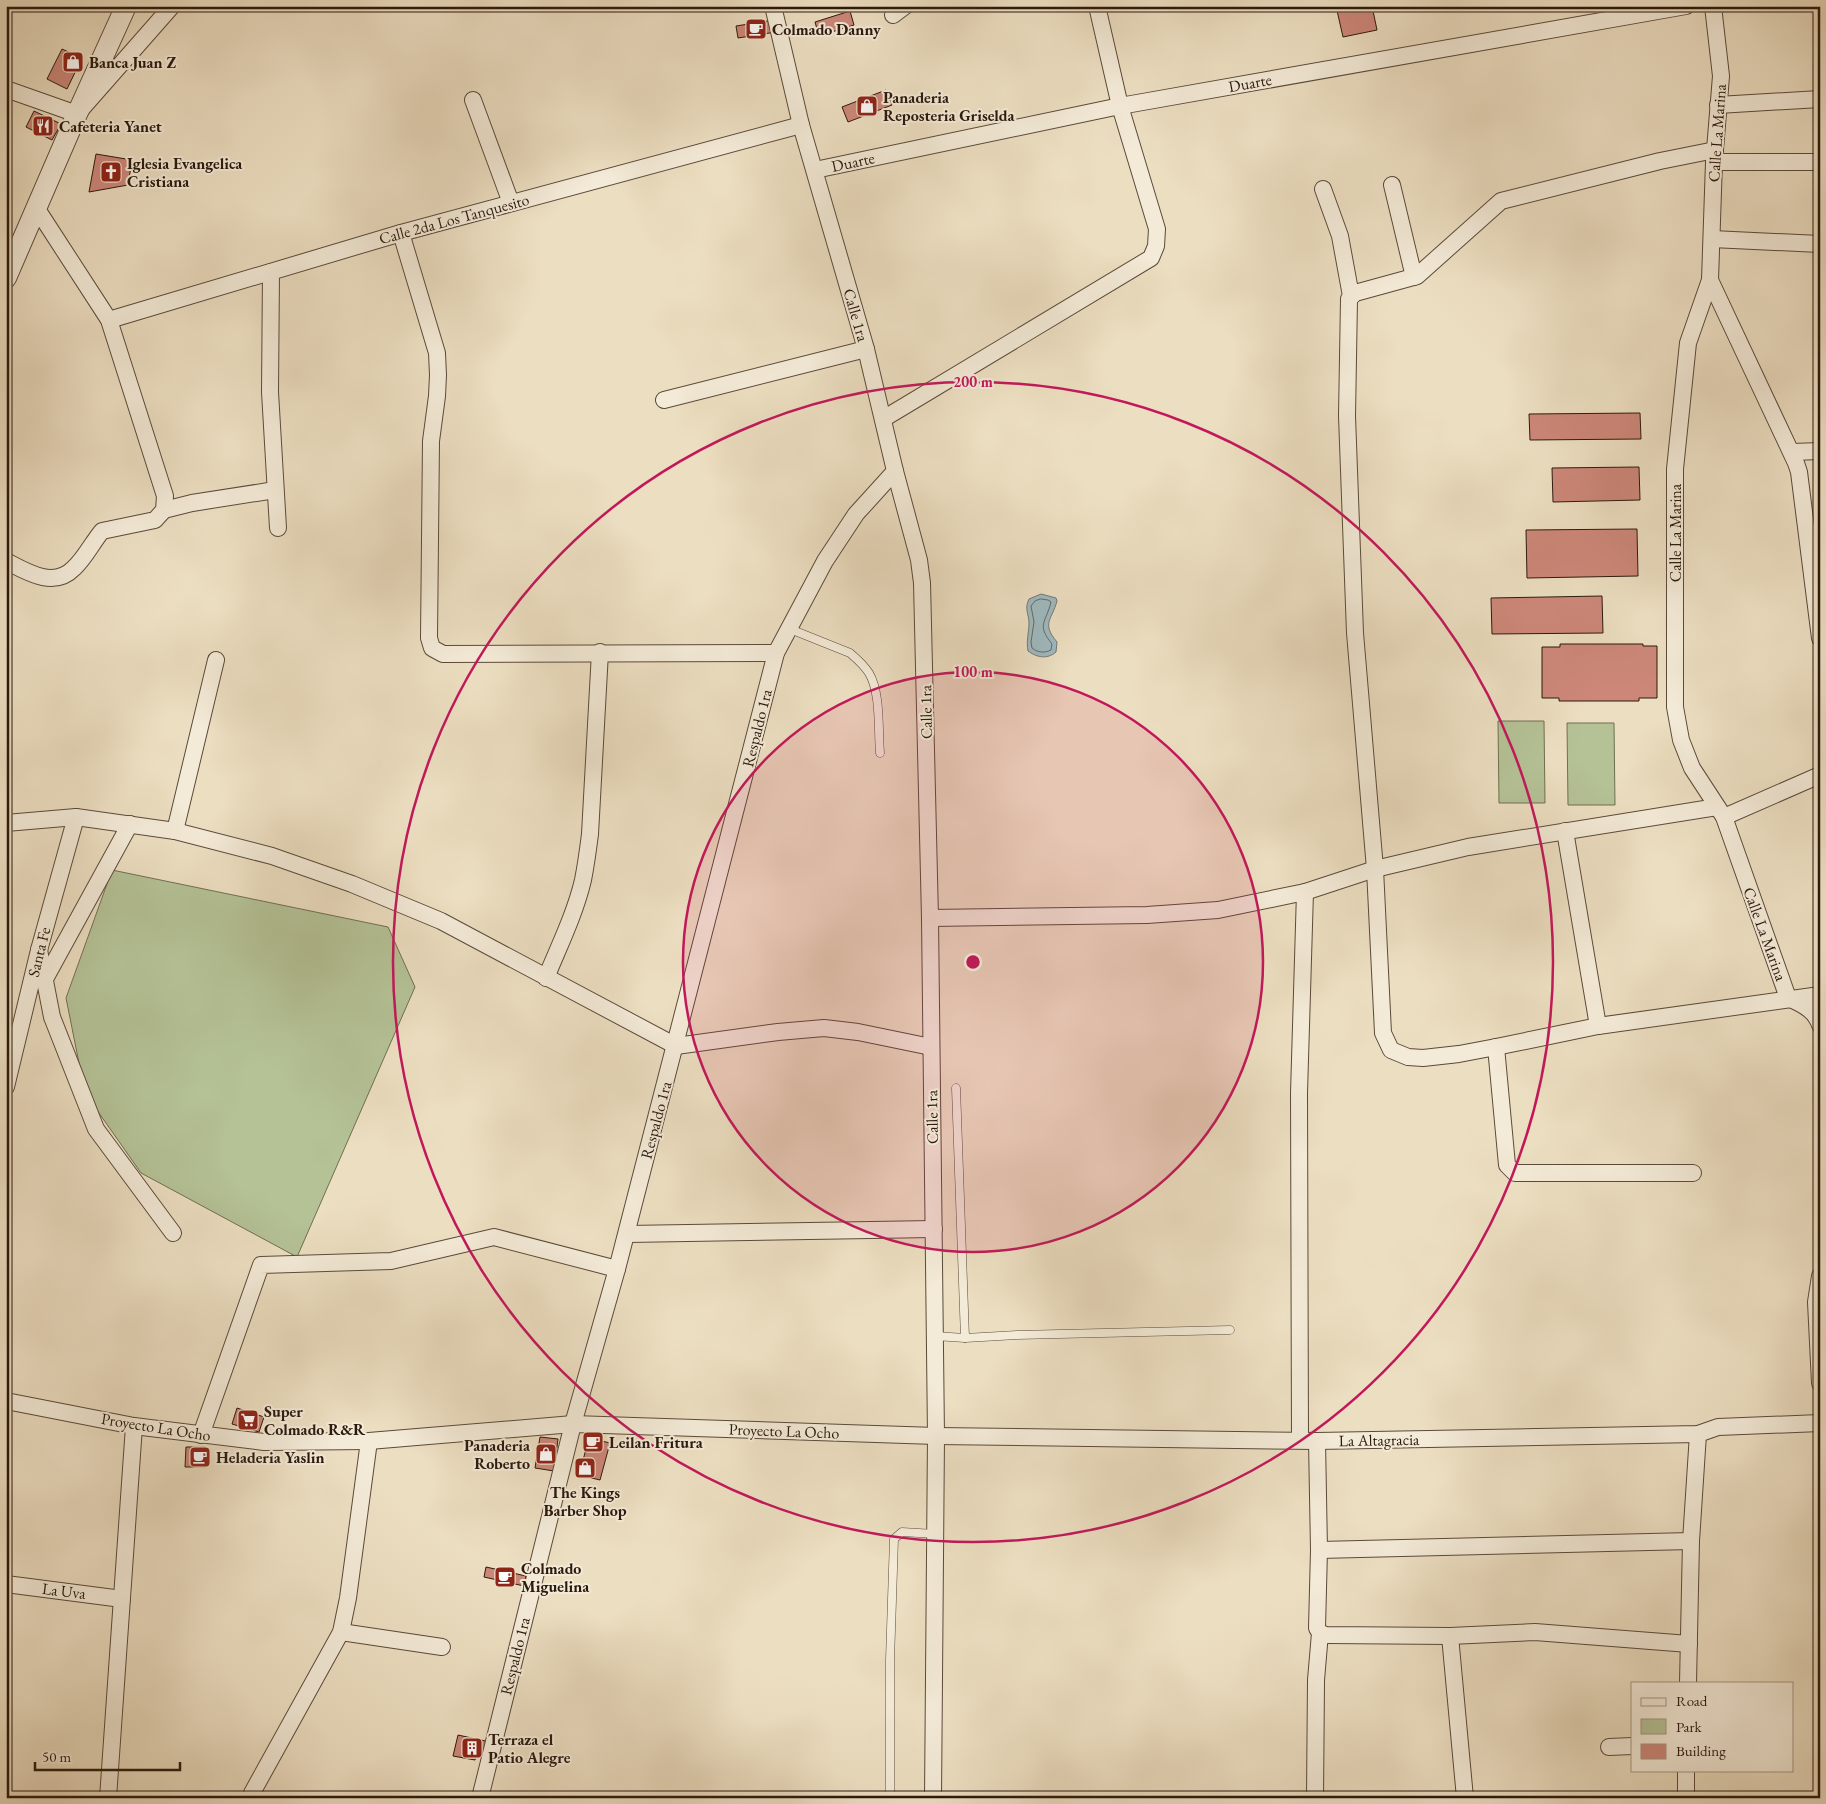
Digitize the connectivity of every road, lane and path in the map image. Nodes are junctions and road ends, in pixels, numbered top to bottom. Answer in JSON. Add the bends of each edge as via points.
{"nodes":[{"id":1,"x":126,"y":6,"type":"edge"},
{"id":2,"x":172,"y":6,"type":"edge"},
{"id":3,"x":773,"y":6,"type":"edge"},
{"id":4,"x":1097,"y":6,"type":"edge"},
{"id":5,"x":1686,"y":6,"type":"edge"},
{"id":6,"x":1714,"y":6,"type":"edge"},
{"id":7,"x":1636,"y":10,"type":"edge"},
{"id":8,"x":6,"y":89,"type":"edge"},
{"id":9,"x":1820,"y":99,"type":"edge"},
{"id":10,"x":473,"y":100,"type":"dead end"},
{"id":11,"x":1718,"y":105,"type":"junction"},
{"id":12,"x":1120,"y":106,"type":"junction"},
{"id":13,"x":78,"y":114,"type":"junction"},
{"id":14,"x":801,"y":125,"type":"junction"},
{"id":15,"x":1714,"y":156,"type":"junction"},
{"id":16,"x":1820,"y":162,"type":"edge"},
{"id":17,"x":815,"y":170,"type":"junction"},
{"id":18,"x":1392,"y":185,"type":"dead end"},
{"id":19,"x":1323,"y":189,"type":"dead end"},
{"id":20,"x":511,"y":203,"type":"junction"},
{"id":21,"x":37,"y":209,"type":"junction"},
{"id":22,"x":401,"y":233,"type":"junction"},
{"id":23,"x":1712,"y":239,"type":"junction"},
{"id":24,"x":1820,"y":244,"type":"edge"},
{"id":25,"x":271,"y":272,"type":"junction"},
{"id":26,"x":1414,"y":277,"type":"junction"},
{"id":27,"x":6,"y":278,"type":"edge"},
{"id":28,"x":1710,"y":280,"type":"junction"},
{"id":29,"x":1350,"y":296,"type":"junction"},
{"id":30,"x":109,"y":320,"type":"junction"},
{"id":31,"x":866,"y":349,"type":"junction"},
{"id":32,"x":664,"y":400,"type":"dead end"},
{"id":33,"x":883,"y":419,"type":"junction"},
{"id":34,"x":1820,"y":451,"type":"edge"},
{"id":35,"x":1792,"y":452,"type":"junction"},
{"id":36,"x":895,"y":471,"type":"junction"},
{"id":37,"x":275,"y":490,"type":"junction"},
{"id":38,"x":164,"y":510,"type":"junction"},
{"id":39,"x":278,"y":528,"type":"dead end"},
{"id":40,"x":6,"y":561,"type":"edge"},
{"id":41,"x":790,"y":629,"type":"junction"},
{"id":42,"x":1820,"y":638,"type":"edge"},
{"id":43,"x":600,"y":652,"type":"junction"},
{"id":44,"x":776,"y":653,"type":"junction"},
{"id":45,"x":216,"y":660,"type":"dead end"},
{"id":46,"x":880,"y":753,"type":"dead end"},
{"id":47,"x":1820,"y":775,"type":"edge"},
{"id":48,"x":1720,"y":812,"type":"junction"},
{"id":49,"x":76,"y":817,"type":"junction"},
{"id":50,"x":6,"y":824,"type":"edge"},
{"id":51,"x":130,"y":824,"type":"junction"},
{"id":52,"x":175,"y":831,"type":"junction"},
{"id":53,"x":1565,"y":831,"type":"junction"},
{"id":54,"x":1375,"y":868,"type":"junction"},
{"id":55,"x":1305,"y":892,"type":"junction"},
{"id":56,"x":930,"y":918,"type":"junction"},
{"id":57,"x":39,"y":950,"type":"junction"},
{"id":58,"x":546,"y":978,"type":"junction"},
{"id":59,"x":45,"y":979,"type":"junction"},
{"id":60,"x":1820,"y":995,"type":"edge"},
{"id":61,"x":1788,"y":998,"type":"junction"},
{"id":62,"x":1820,"y":1025,"type":"edge"},
{"id":63,"x":1598,"y":1026,"type":"junction"},
{"id":64,"x":676,"y":1046,"type":"junction"},
{"id":65,"x":931,"y":1047,"type":"junction"},
{"id":66,"x":1496,"y":1047,"type":"junction"},
{"id":67,"x":6,"y":1087,"type":"edge"},
{"id":68,"x":956,"y":1088,"type":"dead end"},
{"id":69,"x":1693,"y":1173,"type":"dead end"},
{"id":70,"x":934,"y":1229,"type":"junction"},
{"id":71,"x":173,"y":1233,"type":"dead end"},
{"id":72,"x":626,"y":1234,"type":"junction"},
{"id":73,"x":617,"y":1268,"type":"junction"},
{"id":74,"x":1820,"y":1276,"type":"edge"},
{"id":75,"x":1230,"y":1330,"type":"dead end"},
{"id":76,"x":935,"y":1336,"type":"junction"},
{"id":77,"x":965,"y":1338,"type":"junction"},
{"id":78,"x":1820,"y":1383,"type":"edge"},
{"id":79,"x":6,"y":1401,"type":"edge"},
{"id":80,"x":1820,"y":1423,"type":"edge"},
{"id":81,"x":573,"y":1424,"type":"junction"},
{"id":82,"x":134,"y":1426,"type":"junction"},
{"id":83,"x":1698,"y":1434,"type":"junction"},
{"id":84,"x":201,"y":1435,"type":"junction"},
{"id":85,"x":936,"y":1436,"type":"junction"},
{"id":86,"x":1300,"y":1440,"type":"junction"},
{"id":87,"x":370,"y":1441,"type":"junction"},
{"id":88,"x":1317,"y":1441,"type":"junction"},
{"id":89,"x":936,"y":1534,"type":"junction"},
{"id":90,"x":1691,"y":1541,"type":"junction"},
{"id":91,"x":1319,"y":1550,"type":"junction"},
{"id":92,"x":6,"y":1584,"type":"edge"},
{"id":93,"x":122,"y":1599,"type":"junction"},
{"id":94,"x":341,"y":1632,"type":"junction"},
{"id":95,"x":1320,"y":1633,"type":"junction"},
{"id":96,"x":1450,"y":1636,"type":"junction"},
{"id":97,"x":1689,"y":1644,"type":"junction"},
{"id":98,"x":442,"y":1647,"type":"dead end"},
{"id":99,"x":1688,"y":1682,"type":"edge"},
{"id":100,"x":1631,"y":1746,"type":"edge"},
{"id":101,"x":1609,"y":1747,"type":"dead end"},
{"id":102,"x":1686,"y":1772,"type":"edge"},
{"id":103,"x":108,"y":1798,"type":"edge"},
{"id":104,"x":252,"y":1798,"type":"edge"},
{"id":105,"x":480,"y":1798,"type":"edge"},
{"id":106,"x":890,"y":1798,"type":"edge"},
{"id":107,"x":933,"y":1798,"type":"edge"},
{"id":108,"x":1315,"y":1798,"type":"edge"},
{"id":109,"x":1465,"y":1798,"type":"edge"},
{"id":110,"x":1686,"y":1798,"type":"edge"}],
"edges":[{"from":1,"to":13,"type":"street"},
{"from":2,"to":13,"type":"street"},
{"from":3,"to":14,"type":"street","name":"Calle 1ra"},
{"from":4,"to":12,"type":"street"},
{"from":5,"to":7,"type":"street","name":"Duarte"},
{"from":6,"to":11,"type":"street","name":"Calle La Marina","via":[[1721,76]]},
{"from":7,"to":12,"type":"street","name":"Duarte"},
{"from":8,"to":13,"type":"street"},
{"from":9,"to":11,"type":"street"},
{"from":10,"to":20,"type":"street"},
{"from":11,"to":15,"type":"street","name":"Calle La Marina"},
{"from":12,"to":17,"type":"street","name":"Duarte"},
{"from":12,"to":33,"type":"street","via":[[1157,229],[1151,258]]},
{"from":13,"to":21,"type":"street"},
{"from":14,"to":17,"type":"street","name":"Calle 1ra"},
{"from":14,"to":20,"type":"street","name":"Calle 2da Los Tanquesito"},
{"from":15,"to":16,"type":"street"},
{"from":15,"to":23,"type":"street","name":"Calle La Marina"},
{"from":15,"to":26,"type":"street","via":[[1660,160],[1501,201]]},
{"from":17,"to":31,"type":"street","name":"Calle 1ra"},
{"from":18,"to":26,"type":"street"},
{"from":19,"to":29,"type":"street","via":[[1340,236]]},
{"from":20,"to":22,"type":"street","name":"Calle 2da Los Tanquesito"},
{"from":21,"to":27,"type":"street"},
{"from":21,"to":30,"type":"street"},
{"from":22,"to":25,"type":"street","name":"Calle 2da Los Tanquesito"},
{"from":22,"to":43,"type":"street","via":[[436,353],[438,375],[431,441],[429,638],[432,648],[443,654]]},
{"from":23,"to":24,"type":"street"},
{"from":23,"to":28,"type":"street","name":"Calle La Marina"},
{"from":25,"to":30,"type":"street","name":"Calle 2da Los Tanquesito"},
{"from":25,"to":37,"type":"street","via":[[270,392]]},
{"from":26,"to":29,"type":"street"},
{"from":28,"to":35,"type":"street"},
{"from":28,"to":48,"type":"street","name":"Calle La Marina","via":[[1688,343],[1675,469],[1674,690],[1681,740],[1692,768]]},
{"from":29,"to":54,"type":"street","via":[[1348,416],[1354,634]]},
{"from":30,"to":38,"type":"street","via":[[165,496]]},
{"from":31,"to":32,"type":"street"},
{"from":31,"to":33,"type":"street","name":"Calle 1ra"},
{"from":33,"to":36,"type":"street","name":"Calle 1ra"},
{"from":34,"to":35,"type":"street"},
{"from":35,"to":42,"type":"street","via":[[1799,472]]},
{"from":36,"to":41,"type":"street","name":"Respaldo 1ra","via":[[856,514],[825,561]]},
{"from":36,"to":56,"type":"street","name":"Calle 1ra","via":[[922,583]]},
{"from":37,"to":38,"type":"street"},
{"from":37,"to":39,"type":"street"},
{"from":38,"to":40,"type":"street","via":[[155,520],[102,531],[74,569],[63,576],[51,579],[32,575]]},
{"from":41,"to":44,"type":"street","name":"Respaldo 1ra"},
{"from":41,"to":46,"type":"lane","via":[[850,653],[869,673],[875,689]]},
{"from":43,"to":44,"type":"street"},
{"from":43,"to":58,"type":"street","via":[[587,860],[570,920]]},
{"from":44,"to":64,"type":"street","name":"Respaldo 1ra"},
{"from":45,"to":52,"type":"street"},
{"from":47,"to":48,"type":"street"},
{"from":48,"to":53,"type":"street"},
{"from":48,"to":61,"type":"street","name":"Calle La Marina"},
{"from":49,"to":50,"type":"street"},
{"from":49,"to":51,"type":"street"},
{"from":49,"to":57,"type":"street","name":"Santa Fe"},
{"from":51,"to":52,"type":"street"},
{"from":51,"to":59,"type":"street"},
{"from":52,"to":58,"type":"street","via":[[272,856],[352,884],[441,921]]},
{"from":53,"to":54,"type":"street","via":[[1468,847]]},
{"from":53,"to":63,"type":"street"},
{"from":54,"to":55,"type":"street"},
{"from":54,"to":66,"type":"street","via":[[1383,1033],[1391,1050],[1408,1057],[1423,1058]]},
{"from":55,"to":56,"type":"street","via":[[1218,910],[1147,915]]},
{"from":55,"to":86,"type":"street","via":[[1299,1093]]},
{"from":56,"to":65,"type":"street","name":"Calle 1ra"},
{"from":57,"to":59,"type":"street"},
{"from":57,"to":67,"type":"street","name":"Santa Fe"},
{"from":58,"to":64,"type":"street"},
{"from":59,"to":71,"type":"street","via":[[52,1018],[96,1129]]},
{"from":60,"to":61,"type":"street"},
{"from":61,"to":62,"type":"street","name":"Calle La Marina","via":[[1806,1006],[1818,1018]]},
{"from":61,"to":63,"type":"street"},
{"from":63,"to":66,"type":"street"},
{"from":64,"to":65,"type":"street","via":[[824,1028]]},
{"from":64,"to":72,"type":"street","name":"Respaldo 1ra"},
{"from":65,"to":70,"type":"street","name":"Calle 1ra"},
{"from":66,"to":69,"type":"street","via":[[1507,1165],[1515,1172]]},
{"from":68,"to":77,"type":"lane"},
{"from":70,"to":72,"type":"street"},
{"from":70,"to":76,"type":"street","name":"Calle 1ra"},
{"from":72,"to":73,"type":"street","name":"Respaldo 1ra"},
{"from":73,"to":81,"type":"street","name":"Respaldo 1ra"},
{"from":73,"to":84,"type":"street","via":[[494,1237],[391,1260],[261,1265]]},
{"from":74,"to":78,"type":"street","via":[[1816,1302]]},
{"from":75,"to":77,"type":"lane"},
{"from":76,"to":77,"type":"lane"},
{"from":76,"to":85,"type":"street","name":"Calle 1ra"},
{"from":79,"to":82,"type":"street","name":"Proyecto La Ocho"},
{"from":80,"to":83,"type":"street","name":"La Altagracia","via":[[1718,1426]]},
{"from":81,"to":85,"type":"street","name":"Proyecto La Ocho"},
{"from":81,"to":87,"type":"street","name":"Proyecto La Ocho"},
{"from":81,"to":105,"type":"street","name":"Respaldo 1ra"},
{"from":82,"to":84,"type":"street","name":"Proyecto La Ocho"},
{"from":82,"to":93,"type":"street"},
{"from":83,"to":88,"type":"street","name":"La Altagracia"},
{"from":83,"to":90,"type":"street"},
{"from":84,"to":87,"type":"street","name":"Proyecto La Ocho","via":[[264,1442]]},
{"from":85,"to":86,"type":"street","name":"La Altagracia"},
{"from":85,"to":89,"type":"street","name":"Calle 1ra"},
{"from":86,"to":88,"type":"street","name":"La Altagracia"},
{"from":87,"to":94,"type":"street"},
{"from":88,"to":91,"type":"street"},
{"from":89,"to":106,"type":"lane","via":[[902,1532],[894,1539]]},
{"from":89,"to":107,"type":"street","name":"Calle 1ra"},
{"from":90,"to":91,"type":"street"},
{"from":90,"to":97,"type":"street"},
{"from":91,"to":95,"type":"street","via":[[1317,1628]]},
{"from":92,"to":93,"type":"street","name":"La Uva"},
{"from":93,"to":103,"type":"street"},
{"from":94,"to":98,"type":"street"},
{"from":94,"to":104,"type":"street"},
{"from":95,"to":96,"type":"street"},
{"from":95,"to":108,"type":"street","via":[[1316,1680]]},
{"from":96,"to":97,"type":"street","via":[[1535,1632]]},
{"from":96,"to":109,"type":"street"},
{"from":97,"to":99,"type":"street"},
{"from":100,"to":101,"type":"street"},
{"from":102,"to":110,"type":"street"}]}
